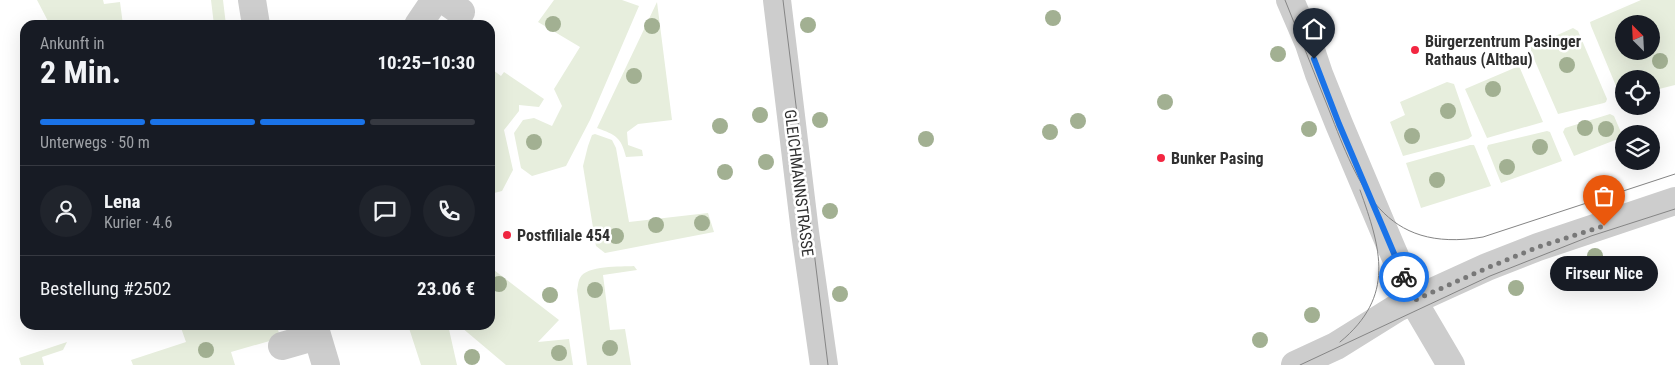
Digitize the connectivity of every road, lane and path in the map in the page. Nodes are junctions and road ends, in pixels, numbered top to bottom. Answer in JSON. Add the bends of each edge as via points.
{"nodes":[{"id":1,"x":252,"y":0,"type":"edge"},
{"id":2,"x":777,"y":0,"type":"edge"},
{"id":3,"x":1290,"y":0,"type":"edge"},
{"id":4,"x":255,"y":20,"type":"edge"},
{"id":5,"x":1675,"y":201,"type":"edge"},
{"id":6,"x":1415,"y":300,"type":"junction"},
{"id":7,"x":316,"y":331,"type":"edge"},
{"id":8,"x":282,"y":346,"type":"dead end"},
{"id":9,"x":326,"y":365,"type":"edge"},
{"id":10,"x":824,"y":365,"type":"edge"},
{"id":11,"x":1295,"y":365,"type":"edge"},
{"id":12,"x":1451,"y":365,"type":"edge"}],
"edges":[{"from":1,"to":4,"type":"street"},
{"from":2,"to":10,"type":"street","name":"GLEICHMANNSTRASSE"},
{"from":3,"to":6,"type":"street"},
{"from":5,"to":6,"type":"street","via":[[1538,247]]},
{"from":6,"to":11,"type":"street","via":[[1389,312],[1336,346]]},
{"from":6,"to":12,"type":"street"},
{"from":7,"to":8,"type":"street"},
{"from":7,"to":9,"type":"street"}]}
